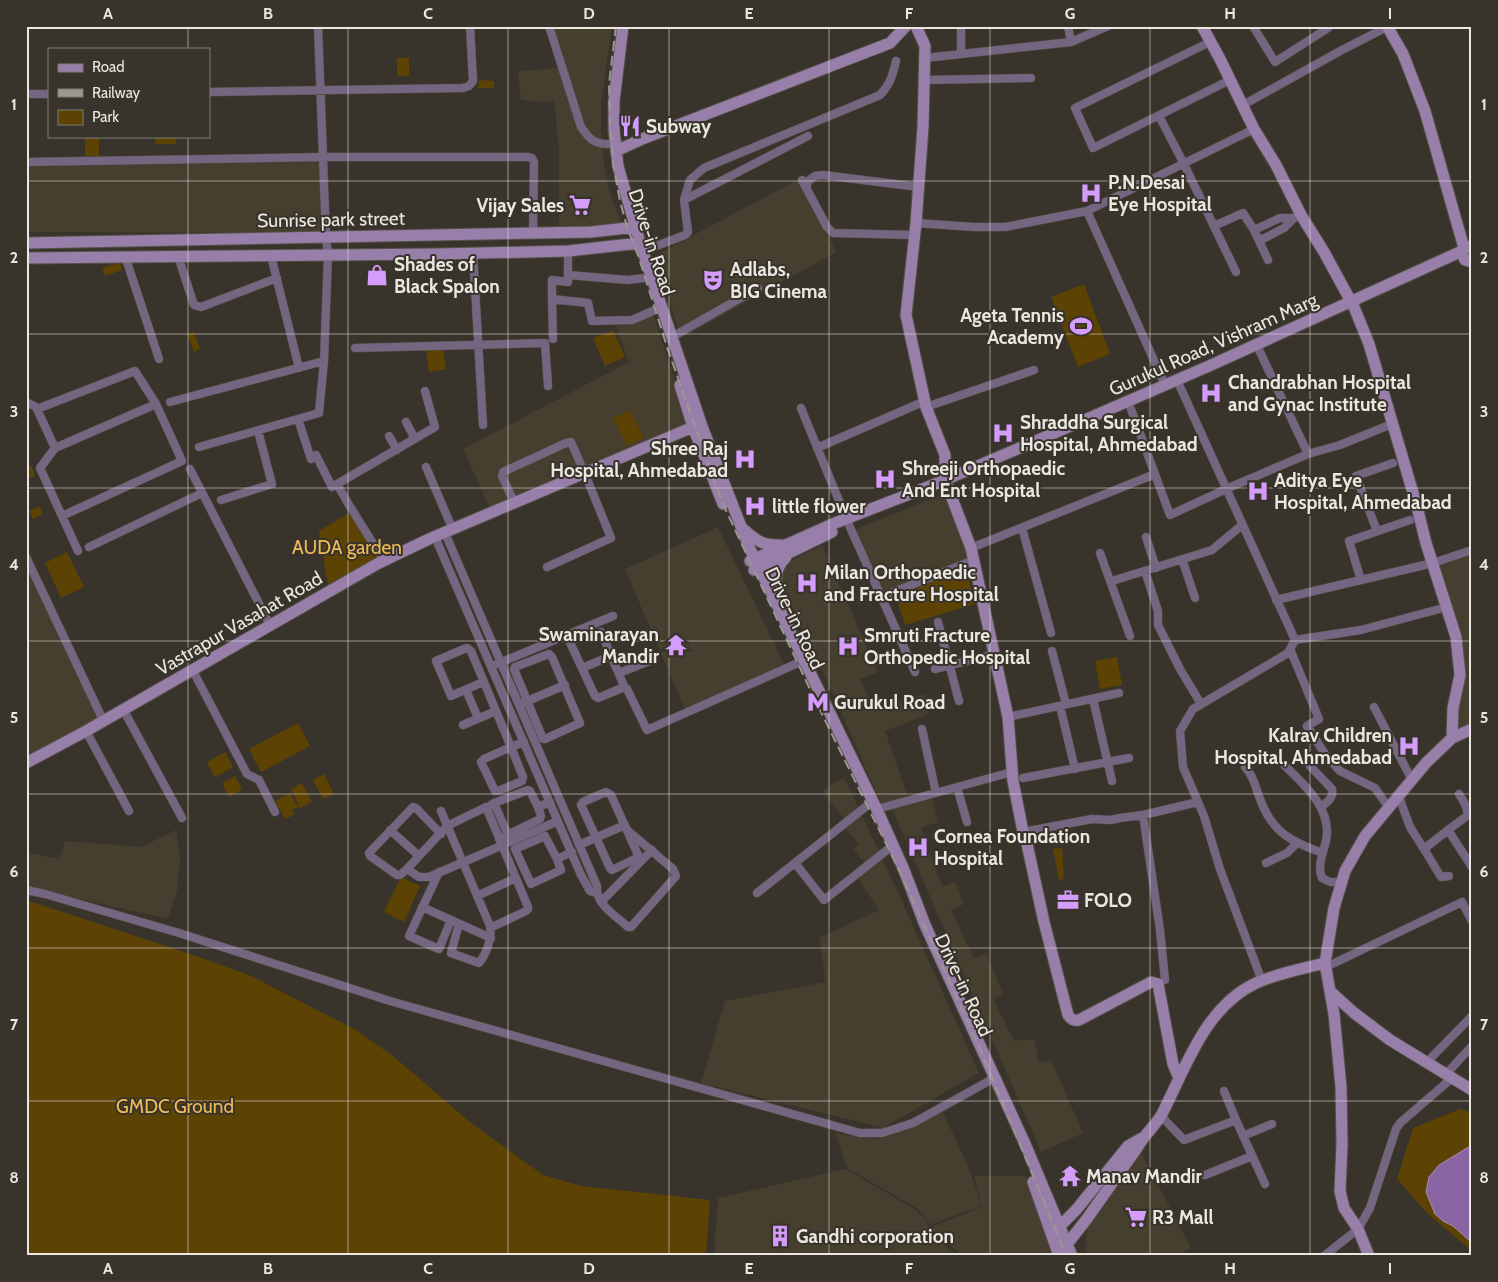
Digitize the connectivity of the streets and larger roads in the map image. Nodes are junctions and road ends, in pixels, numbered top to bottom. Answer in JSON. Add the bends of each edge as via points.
{"nodes":[{"id":1,"x":318,"y":26,"type":"edge"},
{"id":2,"x":470,"y":26,"type":"edge"},
{"id":3,"x":549,"y":26,"type":"edge"},
{"id":4,"x":615,"y":26,"type":"edge"},
{"id":5,"x":623,"y":26,"type":"edge"},
{"id":6,"x":906,"y":26,"type":"edge"},
{"id":7,"x":916,"y":26,"type":"edge"},
{"id":8,"x":961,"y":26,"type":"edge"},
{"id":9,"x":1068,"y":26,"type":"edge"},
{"id":10,"x":1108,"y":26,"type":"edge"},
{"id":11,"x":1202,"y":26,"type":"edge"},
{"id":12,"x":1253,"y":26,"type":"edge"},
{"id":13,"x":1326,"y":26,"type":"edge"},
{"id":14,"x":1387,"y":26,"type":"edge"},
{"id":15,"x":1393,"y":26,"type":"edge"},
{"id":16,"x":1072,"y":42,"type":"junction"},
{"id":17,"x":1210,"y":42,"type":"junction"},
{"id":18,"x":961,"y":54,"type":"junction"},
{"id":19,"x":925,"y":58,"type":"junction"},
{"id":20,"x":896,"y":61,"type":"dead end"},
{"id":21,"x":1031,"y":78,"type":"dead end"},
{"id":22,"x":924,"y":80,"type":"junction"},
{"id":23,"x":1230,"y":80,"type":"junction"},
{"id":24,"x":320,"y":90,"type":"junction"},
{"id":25,"x":210,"y":92,"type":"edge"},
{"id":26,"x":26,"y":94,"type":"edge"},
{"id":27,"x":48,"y":94,"type":"edge"},
{"id":28,"x":1243,"y":106,"type":"junction"},
{"id":29,"x":1158,"y":116,"type":"junction"},
{"id":30,"x":1254,"y":129,"type":"junction"},
{"id":31,"x":808,"y":136,"type":"dead end"},
{"id":32,"x":612,"y":148,"type":"junction"},
{"id":33,"x":323,"y":157,"type":"junction"},
{"id":34,"x":26,"y":162,"type":"edge"},
{"id":35,"x":1184,"y":164,"type":"junction"},
{"id":36,"x":918,"y":187,"type":"junction"},
{"id":37,"x":684,"y":200,"type":"junction"},
{"id":38,"x":1087,"y":211,"type":"junction"},
{"id":39,"x":1298,"y":216,"type":"junction"},
{"id":40,"x":1214,"y":226,"type":"junction"},
{"id":41,"x":632,"y":228,"type":"junction"},
{"id":42,"x":915,"y":229,"type":"junction"},
{"id":43,"x":1254,"y":230,"type":"junction"},
{"id":44,"x":533,"y":233,"type":"junction"},
{"id":45,"x":326,"y":236,"type":"junction"},
{"id":46,"x":1259,"y":241,"type":"junction"},
{"id":47,"x":26,"y":243,"type":"edge"},
{"id":48,"x":638,"y":246,"type":"junction"},
{"id":49,"x":568,"y":251,"type":"junction"},
{"id":50,"x":472,"y":253,"type":"junction"},
{"id":51,"x":328,"y":255,"type":"junction"},
{"id":52,"x":125,"y":256,"type":"junction"},
{"id":53,"x":178,"y":256,"type":"junction"},
{"id":54,"x":271,"y":256,"type":"junction"},
{"id":55,"x":1468,"y":256,"type":"edge"},
{"id":56,"x":26,"y":258,"type":"edge"},
{"id":57,"x":1268,"y":260,"type":"dead end"},
{"id":58,"x":1236,"y":272,"type":"dead end"},
{"id":59,"x":568,"y":275,"type":"junction"},
{"id":60,"x":277,"y":278,"type":"junction"},
{"id":61,"x":644,"y":278,"type":"junction"},
{"id":62,"x":758,"y":288,"type":"dead end"},
{"id":63,"x":552,"y":299,"type":"junction"},
{"id":64,"x":1353,"y":304,"type":"junction"},
{"id":65,"x":655,"y":310,"type":"junction"},
{"id":66,"x":672,"y":337,"type":"junction"},
{"id":67,"x":553,"y":339,"type":"dead end"},
{"id":68,"x":478,"y":345,"type":"junction"},
{"id":69,"x":355,"y":348,"type":"dead end"},
{"id":70,"x":1260,"y":350,"type":"junction"},
{"id":71,"x":159,"y":359,"type":"dead end"},
{"id":72,"x":324,"y":361,"type":"junction"},
{"id":73,"x":299,"y":368,"type":"junction"},
{"id":74,"x":1034,"y":370,"type":"dead end"},
{"id":75,"x":1178,"y":383,"type":"junction"},
{"id":76,"x":1165,"y":385,"type":"junction"},
{"id":77,"x":548,"y":386,"type":"dead end"},
{"id":78,"x":425,"y":391,"type":"dead end"},
{"id":79,"x":26,"y":402,"type":"edge"},
{"id":80,"x":170,"y":402,"type":"dead end"},
{"id":81,"x":156,"y":404,"type":"junction"},
{"id":82,"x":925,"y":404,"type":"junction"},
{"id":83,"x":1130,"y":404,"type":"junction"},
{"id":84,"x":801,"y":408,"type":"dead end"},
{"id":85,"x":37,"y":409,"type":"junction"},
{"id":86,"x":298,"y":419,"type":"junction"},
{"id":87,"x":406,"y":422,"type":"dead end"},
{"id":88,"x":1392,"y":424,"type":"junction"},
{"id":89,"x":483,"y":425,"type":"dead end"},
{"id":90,"x":694,"y":427,"type":"junction"},
{"id":91,"x":258,"y":431,"type":"junction"},
{"id":92,"x":389,"y":436,"type":"dead end"},
{"id":93,"x":415,"y":439,"type":"junction"},
{"id":94,"x":199,"y":447,"type":"dead end"},
{"id":95,"x":55,"y":448,"type":"junction"},
{"id":96,"x":817,"y":448,"type":"junction"},
{"id":97,"x":397,"y":450,"type":"junction"},
{"id":98,"x":1308,"y":454,"type":"junction"},
{"id":99,"x":1393,"y":463,"type":"dead end"},
{"id":100,"x":426,"y":467,"type":"dead end"},
{"id":101,"x":190,"y":470,"type":"dead end"},
{"id":102,"x":586,"y":474,"type":"junction"},
{"id":103,"x":1156,"y":474,"type":"junction"},
{"id":104,"x":946,"y":483,"type":"junction"},
{"id":105,"x":337,"y":484,"type":"junction"},
{"id":106,"x":1226,"y":488,"type":"junction"},
{"id":107,"x":202,"y":493,"type":"junction"},
{"id":108,"x":221,"y":500,"type":"dead end"},
{"id":109,"x":515,"y":504,"type":"junction"},
{"id":110,"x":62,"y":516,"type":"junction"},
{"id":111,"x":1410,"y":520,"type":"dead end"},
{"id":112,"x":847,"y":522,"type":"junction"},
{"id":113,"x":1242,"y":525,"type":"junction"},
{"id":114,"x":741,"y":527,"type":"junction"},
{"id":115,"x":1022,"y":528,"type":"junction"},
{"id":116,"x":1377,"y":531,"type":"junction"},
{"id":117,"x":445,"y":533,"type":"junction"},
{"id":118,"x":1146,"y":537,"type":"dead end"},
{"id":119,"x":89,"y":547,"type":"dead end"},
{"id":120,"x":972,"y":548,"type":"junction"},
{"id":121,"x":786,"y":549,"type":"junction"},
{"id":122,"x":1472,"y":550,"type":"edge"},
{"id":123,"x":78,"y":551,"type":"dead end"},
{"id":124,"x":1100,"y":553,"type":"dead end"},
{"id":125,"x":26,"y":557,"type":"edge"},
{"id":126,"x":1182,"y":559,"type":"junction"},
{"id":127,"x":974,"y":560,"type":"junction"},
{"id":128,"x":384,"y":561,"type":"junction"},
{"id":129,"x":1433,"y":563,"type":"junction"},
{"id":130,"x":754,"y":565,"type":"junction"},
{"id":131,"x":547,"y":567,"type":"dead end"},
{"id":132,"x":1156,"y":568,"type":"junction"},
{"id":133,"x":1144,"y":571,"type":"junction"},
{"id":134,"x":1361,"y":580,"type":"junction"},
{"id":135,"x":1112,"y":582,"type":"junction"},
{"id":136,"x":881,"y":597,"type":"junction"},
{"id":137,"x":1195,"y":598,"type":"dead end"},
{"id":138,"x":1276,"y":600,"type":"junction"},
{"id":139,"x":778,"y":606,"type":"junction"},
{"id":140,"x":1447,"y":607,"type":"junction"},
{"id":141,"x":613,"y":616,"type":"dead end"},
{"id":142,"x":938,"y":622,"type":"dead end"},
{"id":143,"x":270,"y":625,"type":"junction"},
{"id":144,"x":601,"y":632,"type":"dead end"},
{"id":145,"x":1050,"y":633,"type":"dead end"},
{"id":146,"x":567,"y":636,"type":"junction"},
{"id":147,"x":1130,"y":636,"type":"dead end"},
{"id":148,"x":1295,"y":640,"type":"junction"},
{"id":149,"x":1290,"y":649,"type":"junction"},
{"id":150,"x":1052,"y":651,"type":"dead end"},
{"id":151,"x":995,"y":654,"type":"junction"},
{"id":152,"x":611,"y":656,"type":"junction"},
{"id":153,"x":652,"y":660,"type":"dead end"},
{"id":154,"x":501,"y":662,"type":"junction"},
{"id":155,"x":798,"y":663,"type":"junction"},
{"id":156,"x":949,"y":665,"type":"junction"},
{"id":157,"x":491,"y":667,"type":"junction"},
{"id":158,"x":582,"y":668,"type":"junction"},
{"id":159,"x":935,"y":669,"type":"dead end"},
{"id":160,"x":192,"y":670,"type":"junction"},
{"id":161,"x":915,"y":672,"type":"dead end"},
{"id":162,"x":619,"y":673,"type":"junction"},
{"id":163,"x":483,"y":682,"type":"junction"},
{"id":164,"x":565,"y":686,"type":"junction"},
{"id":165,"x":627,"y":689,"type":"dead end"},
{"id":166,"x":466,"y":690,"type":"junction"},
{"id":167,"x":1119,"y":693,"type":"dead end"},
{"id":168,"x":1093,"y":699,"type":"junction"},
{"id":169,"x":958,"y":701,"type":"dead end"},
{"id":170,"x":523,"y":703,"type":"junction"},
{"id":171,"x":1201,"y":704,"type":"junction"},
{"id":172,"x":1063,"y":705,"type":"junction"},
{"id":173,"x":1374,"y":707,"type":"dead end"},
{"id":174,"x":123,"y":710,"type":"junction"},
{"id":175,"x":496,"y":711,"type":"junction"},
{"id":176,"x":1008,"y":717,"type":"junction"},
{"id":177,"x":478,"y":718,"type":"junction"},
{"id":178,"x":103,"y":720,"type":"junction"},
{"id":179,"x":463,"y":725,"type":"dead end"},
{"id":180,"x":922,"y":729,"type":"dead end"},
{"id":181,"x":1472,"y":729,"type":"edge"},
{"id":182,"x":86,"y":731,"type":"junction"},
{"id":183,"x":541,"y":733,"type":"junction"},
{"id":184,"x":533,"y":737,"type":"junction"},
{"id":185,"x":1452,"y":738,"type":"junction"},
{"id":186,"x":524,"y":742,"type":"junction"},
{"id":187,"x":511,"y":748,"type":"junction"},
{"id":188,"x":1129,"y":758,"type":"dead end"},
{"id":189,"x":1108,"y":762,"type":"junction"},
{"id":190,"x":26,"y":763,"type":"edge"},
{"id":191,"x":1285,"y":766,"type":"dead end"},
{"id":192,"x":1310,"y":766,"type":"dead end"},
{"id":193,"x":1245,"y":767,"type":"dead end"},
{"id":194,"x":1075,"y":768,"type":"junction"},
{"id":195,"x":1012,"y":772,"type":"junction"},
{"id":196,"x":1023,"y":778,"type":"dead end"},
{"id":197,"x":1412,"y":780,"type":"junction"},
{"id":198,"x":1112,"y":781,"type":"dead end"},
{"id":199,"x":956,"y":787,"type":"junction"},
{"id":200,"x":936,"y":792,"type":"junction"},
{"id":201,"x":1459,"y":794,"type":"dead end"},
{"id":202,"x":1398,"y":797,"type":"junction"},
{"id":203,"x":550,"y":802,"type":"junction"},
{"id":204,"x":1198,"y":802,"type":"junction"},
{"id":205,"x":494,"y":803,"type":"junction"},
{"id":206,"x":872,"y":805,"type":"junction"},
{"id":207,"x":486,"y":807,"type":"junction"},
{"id":208,"x":538,"y":807,"type":"junction"},
{"id":209,"x":1321,"y":807,"type":"junction"},
{"id":210,"x":1390,"y":808,"type":"junction"},
{"id":211,"x":129,"y":811,"type":"dead end"},
{"id":212,"x":441,"y":811,"type":"dead end"},
{"id":213,"x":275,"y":812,"type":"dead end"},
{"id":214,"x":1143,"y":815,"type":"junction"},
{"id":215,"x":182,"y":818,"type":"dead end"},
{"id":216,"x":558,"y":821,"type":"junction"},
{"id":217,"x":967,"y":822,"type":"dead end"},
{"id":218,"x":447,"y":826,"type":"junction"},
{"id":219,"x":626,"y":828,"type":"junction"},
{"id":220,"x":390,"y":830,"type":"junction"},
{"id":221,"x":1448,"y":830,"type":"junction"},
{"id":222,"x":1023,"y":832,"type":"junction"},
{"id":223,"x":441,"y":834,"type":"junction"},
{"id":224,"x":508,"y":835,"type":"junction"},
{"id":225,"x":596,"y":838,"type":"junction"},
{"id":226,"x":500,"y":842,"type":"junction"},
{"id":227,"x":1297,"y":843,"type":"junction"},
{"id":228,"x":579,"y":845,"type":"junction"},
{"id":229,"x":1424,"y":849,"type":"junction"},
{"id":230,"x":652,"y":850,"type":"junction"},
{"id":231,"x":887,"y":850,"type":"junction"},
{"id":232,"x":572,"y":852,"type":"junction"},
{"id":233,"x":1323,"y":853,"type":"junction"},
{"id":234,"x":419,"y":856,"type":"junction"},
{"id":235,"x":557,"y":858,"type":"junction"},
{"id":236,"x":464,"y":862,"type":"junction"},
{"id":237,"x":795,"y":863,"type":"junction"},
{"id":238,"x":1266,"y":863,"type":"dead end"},
{"id":239,"x":1472,"y":867,"type":"edge"},
{"id":240,"x":407,"y":869,"type":"junction"},
{"id":241,"x":439,"y":872,"type":"junction"},
{"id":242,"x":1448,"y":876,"type":"dead end"},
{"id":243,"x":516,"y":878,"type":"junction"},
{"id":244,"x":1342,"y":882,"type":"junction"},
{"id":245,"x":531,"y":884,"type":"junction"},
{"id":246,"x":26,"y":890,"type":"edge"},
{"id":247,"x":596,"y":893,"type":"junction"},
{"id":248,"x":758,"y":893,"type":"dead end"},
{"id":249,"x":478,"y":896,"type":"junction"},
{"id":250,"x":524,"y":897,"type":"junction"},
{"id":251,"x":601,"y":902,"type":"junction"},
{"id":252,"x":422,"y":907,"type":"junction"},
{"id":253,"x":451,"y":920,"type":"junction"},
{"id":254,"x":1472,"y":921,"type":"edge"},
{"id":255,"x":459,"y":924,"type":"junction"},
{"id":256,"x":490,"y":928,"type":"junction"},
{"id":257,"x":491,"y":938,"type":"junction"},
{"id":258,"x":1326,"y":965,"type":"junction"},
{"id":259,"x":1165,"y":980,"type":"dead end"},
{"id":260,"x":1262,"y":981,"type":"junction"},
{"id":261,"x":1330,"y":991,"type":"junction"},
{"id":262,"x":1472,"y":1016,"type":"edge"},
{"id":263,"x":1472,"y":1046,"type":"edge"},
{"id":264,"x":1427,"y":1062,"type":"junction"},
{"id":265,"x":1449,"y":1076,"type":"junction"},
{"id":266,"x":991,"y":1078,"type":"junction"},
{"id":267,"x":1179,"y":1078,"type":"junction"},
{"id":268,"x":1472,"y":1090,"type":"edge"},
{"id":269,"x":1224,"y":1091,"type":"dead end"},
{"id":270,"x":1160,"y":1116,"type":"junction"},
{"id":271,"x":1236,"y":1120,"type":"junction"},
{"id":272,"x":1272,"y":1124,"type":"dead end"},
{"id":273,"x":1243,"y":1136,"type":"junction"},
{"id":274,"x":1142,"y":1138,"type":"junction"},
{"id":275,"x":1252,"y":1156,"type":"junction"},
{"id":276,"x":1205,"y":1175,"type":"dead end"},
{"id":277,"x":1264,"y":1184,"type":"dead end"},
{"id":278,"x":1061,"y":1227,"type":"junction"},
{"id":279,"x":1358,"y":1229,"type":"junction"},
{"id":280,"x":1051,"y":1234,"type":"junction"},
{"id":281,"x":1068,"y":1244,"type":"junction"},
{"id":282,"x":1058,"y":1254,"type":"edge"},
{"id":283,"x":1072,"y":1256,"type":"edge"},
{"id":284,"x":1324,"y":1256,"type":"edge"},
{"id":285,"x":1369,"y":1256,"type":"edge"}],
"edges":[{"from":1,"to":24,"type":"street"},
{"from":2,"to":24,"type":"street","via":[[472,82],[469,86]]},
{"from":3,"to":32,"type":"street","via":[[581,126],[590,140]]},
{"from":4,"to":32,"type":"street","name":"Drive-in Road","via":[[606,101]]},
{"from":5,"to":32,"type":"street","name":"Drive-in Road"},
{"from":6,"to":32,"type":"street","via":[[890,43]]},
{"from":7,"to":19,"type":"street","via":[[925,46]]},
{"from":8,"to":18,"type":"street"},
{"from":9,"to":16,"type":"street"},
{"from":10,"to":16,"type":"street"},
{"from":11,"to":17,"type":"street"},
{"from":12,"to":13,"type":"street","via":[[1275,62],[1328,28]]},
{"from":14,"to":28,"type":"street"},
{"from":14,"to":55,"type":"street","via":[[1404,54],[1425,111]]},
{"from":15,"to":55,"type":"street","via":[[1408,51],[1430,109],[1466,232]]},
{"from":16,"to":18,"type":"street"},
{"from":17,"to":23,"type":"street"},
{"from":17,"to":29,"type":"street","via":[[1075,108],[1093,148]]},
{"from":18,"to":19,"type":"street"},
{"from":19,"to":22,"type":"street"},
{"from":20,"to":37,"type":"street","via":[[893,76],[880,95],[704,168],[690,180]]},
{"from":21,"to":22,"type":"street"},
{"from":22,"to":36,"type":"street"},
{"from":23,"to":28,"type":"street"},
{"from":23,"to":29,"type":"street"},
{"from":24,"to":25,"type":"street"},
{"from":24,"to":33,"type":"street"},
{"from":26,"to":27,"type":"street"},
{"from":28,"to":30,"type":"street"},
{"from":29,"to":35,"type":"street"},
{"from":30,"to":35,"type":"street"},
{"from":30,"to":39,"type":"street","via":[[1276,165]]},
{"from":31,"to":37,"type":"street"},
{"from":32,"to":41,"type":"street","name":"Drive-in Road","via":[[614,183]]},
{"from":33,"to":34,"type":"street"},
{"from":33,"to":44,"type":"street","via":[[532,158]]},
{"from":33,"to":45,"type":"street"},
{"from":35,"to":38,"type":"street"},
{"from":35,"to":40,"type":"street"},
{"from":36,"to":42,"type":"street"},
{"from":36,"to":42,"type":"street","via":[[823,175],[815,176],[804,184],[833,233]]},
{"from":37,"to":48,"type":"street","via":[[688,232],[685,235]]},
{"from":38,"to":42,"type":"street","via":[[1005,227]]},
{"from":38,"to":76,"type":"street"},
{"from":39,"to":43,"type":"street","via":[[1280,218]]},
{"from":39,"to":46,"type":"street","via":[[1284,228]]},
{"from":39,"to":64,"type":"street","via":[[1324,252]]},
{"from":40,"to":43,"type":"street","via":[[1243,213]]},
{"from":40,"to":58,"type":"street"},
{"from":41,"to":44,"type":"street","name":"Sunrise park street"},
{"from":41,"to":48,"type":"street","name":"Drive-in Road"},
{"from":42,"to":82,"type":"street","via":[[906,315]]},
{"from":43,"to":46,"type":"street"},
{"from":44,"to":45,"type":"street","name":"Sunrise park street"},
{"from":45,"to":47,"type":"street","name":"Sunrise park street"},
{"from":45,"to":51,"type":"street"},
{"from":46,"to":57,"type":"street"},
{"from":48,"to":49,"type":"street"},
{"from":48,"to":61,"type":"street","name":"Drive-in Road"},
{"from":48,"to":66,"type":"street","name":"Drive-in Road"},
{"from":49,"to":50,"type":"street"},
{"from":49,"to":59,"type":"street"},
{"from":50,"to":51,"type":"street"},
{"from":50,"to":68,"type":"street"},
{"from":51,"to":54,"type":"street"},
{"from":51,"to":72,"type":"street"},
{"from":52,"to":53,"type":"street"},
{"from":52,"to":56,"type":"street"},
{"from":52,"to":71,"type":"street"},
{"from":53,"to":54,"type":"street"},
{"from":53,"to":60,"type":"street","via":[[194,305],[201,307]]},
{"from":54,"to":60,"type":"street"},
{"from":55,"to":64,"type":"street","name":"Gurukul Road, Vishram Marg"},
{"from":59,"to":61,"type":"street","via":[[628,280]]},
{"from":59,"to":63,"type":"street","via":[[568,282],[552,280]]},
{"from":60,"to":73,"type":"street"},
{"from":61,"to":65,"type":"street","name":"Drive-in Road"},
{"from":62,"to":66,"type":"street"},
{"from":63,"to":65,"type":"street","via":[[588,303],[592,321],[632,320]]},
{"from":63,"to":67,"type":"street"},
{"from":64,"to":70,"type":"street","name":"Gurukul Road, Vishram Marg"},
{"from":64,"to":75,"type":"street","name":"Gurukul Road, Vishram Marg"},
{"from":64,"to":88,"type":"street","via":[[1370,344]]},
{"from":65,"to":90,"type":"street","name":"Drive-in Road"},
{"from":66,"to":114,"type":"street","name":"Drive-in Road"},
{"from":68,"to":69,"type":"street"},
{"from":68,"to":77,"type":"street","via":[[545,343]]},
{"from":68,"to":89,"type":"street"},
{"from":70,"to":75,"type":"street","name":"Gurukul Road, Vishram Marg"},
{"from":70,"to":98,"type":"street"},
{"from":72,"to":73,"type":"street"},
{"from":72,"to":86,"type":"street","via":[[319,413]]},
{"from":73,"to":80,"type":"street"},
{"from":74,"to":82,"type":"street"},
{"from":75,"to":76,"type":"street","name":"Gurukul Road, Vishram Marg"},
{"from":75,"to":83,"type":"street","name":"Gurukul Road, Vishram Marg"},
{"from":75,"to":106,"type":"street"},
{"from":76,"to":83,"type":"street","name":"Gurukul Road, Vishram Marg"},
{"from":78,"to":93,"type":"street","via":[[435,427]]},
{"from":79,"to":85,"type":"street"},
{"from":81,"to":85,"type":"street","via":[[135,371]]},
{"from":81,"to":95,"type":"street"},
{"from":81,"to":110,"type":"street","via":[[182,461]]},
{"from":82,"to":96,"type":"street"},
{"from":82,"to":104,"type":"street","via":[[945,456]]},
{"from":83,"to":103,"type":"street"},
{"from":83,"to":104,"type":"street","name":"Gurukul Road, Vishram Marg"},
{"from":84,"to":96,"type":"street"},
{"from":85,"to":95,"type":"street"},
{"from":86,"to":91,"type":"street"},
{"from":86,"to":105,"type":"street","via":[[311,459],[316,455],[332,487]]},
{"from":87,"to":93,"type":"street"},
{"from":88,"to":98,"type":"street"},
{"from":88,"to":129,"type":"street"},
{"from":90,"to":102,"type":"street","name":"Vastrapur Vasahat Road"},
{"from":90,"to":130,"type":"street","name":"Drive-in Road"},
{"from":91,"to":94,"type":"street"},
{"from":91,"to":108,"type":"street","via":[[272,484]]},
{"from":92,"to":97,"type":"street"},
{"from":93,"to":97,"type":"street"},
{"from":95,"to":110,"type":"street","via":[[40,468]]},
{"from":96,"to":112,"type":"street"},
{"from":97,"to":105,"type":"street"},
{"from":98,"to":106,"type":"street"},
{"from":99,"to":116,"type":"street","via":[[1356,476]]},
{"from":100,"to":117,"type":"street"},
{"from":101,"to":107,"type":"street"},
{"from":102,"to":109,"type":"street","name":"Vastrapur Vasahat Road"},
{"from":102,"to":109,"type":"street","via":[[573,445],[566,443],[503,472]]},
{"from":102,"to":131,"type":"street","via":[[612,538]]},
{"from":103,"to":106,"type":"street","via":[[1170,514]]},
{"from":103,"to":115,"type":"street"},
{"from":104,"to":112,"type":"street","name":"Gurukul Road, Vishram Marg"},
{"from":104,"to":120,"type":"street"},
{"from":105,"to":128,"type":"street"},
{"from":106,"to":113,"type":"street"},
{"from":107,"to":119,"type":"street"},
{"from":107,"to":143,"type":"street"},
{"from":109,"to":117,"type":"street","name":"Vastrapur Vasahat Road"},
{"from":110,"to":123,"type":"street"},
{"from":111,"to":116,"type":"street"},
{"from":112,"to":121,"type":"street","name":"Gurukul Road, Vishram Marg"},
{"from":112,"to":136,"type":"street"},
{"from":113,"to":126,"type":"street","via":[[1212,550]]},
{"from":113,"to":138,"type":"street"},
{"from":114,"to":121,"type":"street","via":[[758,542]]},
{"from":114,"to":130,"type":"street","name":"Drive-in Road"},
{"from":115,"to":120,"type":"street"},
{"from":115,"to":145,"type":"street"},
{"from":116,"to":134,"type":"street","via":[[1348,541]]},
{"from":117,"to":128,"type":"street","name":"Vastrapur Vasahat Road"},
{"from":117,"to":154,"type":"street"},
{"from":117,"to":157,"type":"street"},
{"from":118,"to":132,"type":"street"},
{"from":120,"to":127,"type":"street"},
{"from":121,"to":130,"type":"street","name":"Gurukul Road, Vishram Marg"},
{"from":121,"to":139,"type":"street","via":[[775,578]]},
{"from":122,"to":129,"type":"street"},
{"from":124,"to":135,"type":"street"},
{"from":125,"to":178,"type":"street"},
{"from":126,"to":132,"type":"street"},
{"from":126,"to":137,"type":"street"},
{"from":127,"to":136,"type":"street"},
{"from":127,"to":151,"type":"street"},
{"from":128,"to":143,"type":"street","name":"Vastrapur Vasahat Road"},
{"from":129,"to":134,"type":"street"},
{"from":129,"to":140,"type":"street"},
{"from":130,"to":139,"type":"street","name":"Drive-in Road"},
{"from":130,"to":155,"type":"street","name":"Drive-in Road"},
{"from":132,"to":133,"type":"street"},
{"from":133,"to":135,"type":"street"},
{"from":133,"to":171,"type":"street","via":[[1158,611],[1158,624]]},
{"from":134,"to":138,"type":"street"},
{"from":135,"to":147,"type":"street"},
{"from":136,"to":161,"type":"street"},
{"from":138,"to":148,"type":"street"},
{"from":139,"to":206,"type":"street","name":"Drive-in Road"},
{"from":140,"to":148,"type":"street","via":[[1361,630]]},
{"from":140,"to":185,"type":"street","via":[[1456,637],[1460,675],[1453,708]]},
{"from":141,"to":146,"type":"street"},
{"from":142,"to":156,"type":"street"},
{"from":143,"to":160,"type":"street","name":"Vastrapur Vasahat Road"},
{"from":144,"to":152,"type":"street"},
{"from":146,"to":154,"type":"street"},
{"from":146,"to":158,"type":"street"},
{"from":148,"to":149,"type":"street"},
{"from":149,"to":171,"type":"street"},
{"from":149,"to":210,"type":"street","via":[[1320,719],[1307,726],[1340,771],[1375,788]]},
{"from":150,"to":172,"type":"street"},
{"from":151,"to":156,"type":"street"},
{"from":151,"to":176,"type":"street"},
{"from":152,"to":158,"type":"street"},
{"from":152,"to":162,"type":"street"},
{"from":153,"to":162,"type":"street"},
{"from":154,"to":157,"type":"street"},
{"from":154,"to":170,"type":"street"},
{"from":155,"to":165,"type":"street","via":[[647,730]]},
{"from":155,"to":206,"type":"street","name":"Drive-in Road"},
{"from":156,"to":159,"type":"street"},
{"from":156,"to":169,"type":"street"},
{"from":157,"to":186,"type":"street"},
{"from":158,"to":162,"type":"street","via":[[598,698],[624,688]]},
{"from":160,"to":174,"type":"street","name":"Vastrapur Vasahat Road"},
{"from":160,"to":213,"type":"street","via":[[247,774],[259,780]]},
{"from":163,"to":166,"type":"street"},
{"from":163,"to":166,"type":"street","via":[[467,648],[437,660],[450,695]]},
{"from":163,"to":175,"type":"street"},
{"from":164,"to":170,"type":"street"},
{"from":164,"to":170,"type":"street","via":[[549,654],[515,667]]},
{"from":164,"to":183,"type":"street","via":[[580,723],[545,740]]},
{"from":166,"to":177,"type":"street"},
{"from":167,"to":168,"type":"street"},
{"from":168,"to":172,"type":"street"},
{"from":168,"to":189,"type":"street"},
{"from":170,"to":183,"type":"street"},
{"from":170,"to":184,"type":"street"},
{"from":171,"to":204,"type":"street","via":[[1193,709],[1180,731],[1184,767]]},
{"from":172,"to":176,"type":"street"},
{"from":172,"to":194,"type":"street"},
{"from":173,"to":197,"type":"street"},
{"from":174,"to":178,"type":"street","name":"Vastrapur Vasahat Road"},
{"from":174,"to":215,"type":"street"},
{"from":175,"to":177,"type":"street"},
{"from":175,"to":187,"type":"street"},
{"from":176,"to":195,"type":"street"},
{"from":177,"to":179,"type":"street"},
{"from":178,"to":182,"type":"street","name":"Vastrapur Vasahat Road"},
{"from":180,"to":200,"type":"street"},
{"from":181,"to":185,"type":"street"},
{"from":182,"to":190,"type":"street","name":"Vastrapur Vasahat Road"},
{"from":182,"to":211,"type":"street"},
{"from":183,"to":184,"type":"street"},
{"from":184,"to":228,"type":"street"},
{"from":185,"to":197,"type":"street"},
{"from":186,"to":187,"type":"street"},
{"from":186,"to":203,"type":"street"},
{"from":187,"to":187,"type":"street","via":[[523,779],[496,792],[482,762]]},
{"from":188,"to":189,"type":"street"},
{"from":189,"to":194,"type":"street"},
{"from":189,"to":198,"type":"street"},
{"from":191,"to":209,"type":"street"},
{"from":192,"to":209,"type":"street","via":[[1332,789],[1330,800]]},
{"from":193,"to":227,"type":"street","via":[[1254,778],[1263,809],[1271,822],[1284,836]]},
{"from":194,"to":196,"type":"street"},
{"from":195,"to":199,"type":"street"},
{"from":195,"to":222,"type":"street"},
{"from":197,"to":202,"type":"street"},
{"from":199,"to":200,"type":"street"},
{"from":199,"to":217,"type":"street"},
{"from":200,"to":206,"type":"street"},
{"from":201,"to":221,"type":"street","via":[[1468,814]]},
{"from":202,"to":210,"type":"street"},
{"from":202,"to":229,"type":"street","via":[[1410,828]]},
{"from":203,"to":208,"type":"street"},
{"from":203,"to":216,"type":"street"},
{"from":204,"to":214,"type":"street"},
{"from":204,"to":260,"type":"street"},
{"from":205,"to":207,"type":"street"},
{"from":205,"to":208,"type":"street","via":[[525,790],[530,792]]},
{"from":205,"to":224,"type":"street"},
{"from":206,"to":231,"type":"street","name":"Drive-in Road"},
{"from":206,"to":237,"type":"street"},
{"from":206,"to":266,"type":"street","name":"Drive-in Road","via":[[904,870]]},
{"from":207,"to":218,"type":"street"},
{"from":207,"to":226,"type":"street"},
{"from":208,"to":224,"type":"street","via":[[540,819]]},
{"from":209,"to":233,"type":"street","via":[[1327,837]]},
{"from":210,"to":244,"type":"street","via":[[1365,836]]},
{"from":212,"to":218,"type":"street"},
{"from":214,"to":222,"type":"street","via":[[1092,819]]},
{"from":214,"to":259,"type":"street"},
{"from":216,"to":226,"type":"street"},
{"from":216,"to":232,"type":"street"},
{"from":218,"to":223,"type":"street"},
{"from":218,"to":236,"type":"street"},
{"from":219,"to":225,"type":"street"},
{"from":219,"to":225,"type":"street","via":[[639,857],[612,870]]},
{"from":219,"to":225,"type":"street","via":[[606,792],[582,803]]},
{"from":219,"to":230,"type":"street"},
{"from":220,"to":223,"type":"street","via":[[413,807]]},
{"from":220,"to":234,"type":"street"},
{"from":220,"to":240,"type":"street","via":[[369,854],[397,876]]},
{"from":221,"to":229,"type":"street"},
{"from":221,"to":239,"type":"street"},
{"from":222,"to":267,"type":"street","via":[[1068,1015],[1079,1020],[1155,982],[1160,987],[1173,1064]]},
{"from":223,"to":234,"type":"street"},
{"from":224,"to":226,"type":"street"},
{"from":225,"to":228,"type":"street"},
{"from":226,"to":236,"type":"street"},
{"from":226,"to":243,"type":"street"},
{"from":227,"to":233,"type":"street"},
{"from":227,"to":238,"type":"street"},
{"from":228,"to":247,"type":"street","via":[[597,886]]},
{"from":229,"to":242,"type":"street","via":[[1441,877]]},
{"from":230,"to":251,"type":"street"},
{"from":230,"to":251,"type":"street","via":[[673,869],[676,876],[632,927],[628,927]]},
{"from":231,"to":237,"type":"street","via":[[824,900]]},
{"from":231,"to":266,"type":"street","name":"Drive-in Road","via":[[918,928]]},
{"from":232,"to":235,"type":"street"},
{"from":232,"to":247,"type":"street","via":[[590,891]]},
{"from":233,"to":244,"type":"street","via":[[1322,878]]},
{"from":234,"to":240,"type":"street"},
{"from":235,"to":245,"type":"street","via":[[561,870]]},
{"from":235,"to":245,"type":"street","via":[[546,836],[515,848]]},
{"from":236,"to":241,"type":"street"},
{"from":236,"to":249,"type":"street"},
{"from":237,"to":248,"type":"street"},
{"from":240,"to":241,"type":"street","via":[[422,877]]},
{"from":241,"to":252,"type":"street"},
{"from":243,"to":249,"type":"street"},
{"from":243,"to":250,"type":"street"},
{"from":244,"to":258,"type":"street","via":[[1334,908]]},
{"from":245,"to":250,"type":"street","via":[[531,891]]},
{"from":246,"to":266,"type":"street","via":[[179,933],[390,1001],[860,1133],[882,1133],[913,1123]]},
{"from":247,"to":251,"type":"street"},
{"from":249,"to":256,"type":"street"},
{"from":250,"to":256,"type":"street","via":[[526,911]]},
{"from":252,"to":253,"type":"street"},
{"from":252,"to":253,"type":"street","via":[[410,938],[439,949]]},
{"from":253,"to":255,"type":"street"},
{"from":254,"to":258,"type":"street","via":[[1462,902]]},
{"from":255,"to":257,"type":"street"},
{"from":255,"to":257,"type":"street","via":[[452,954],[479,963]]},
{"from":256,"to":257,"type":"street"},
{"from":258,"to":260,"type":"street","via":[[1279,974]]},
{"from":258,"to":261,"type":"street"},
{"from":260,"to":267,"type":"street","via":[[1236,994],[1218,1014],[1193,1048]]},
{"from":261,"to":264,"type":"street","via":[[1390,1040]]},
{"from":261,"to":279,"type":"street","via":[[1341,1087],[1340,1191],[1344,1208]]},
{"from":262,"to":264,"type":"street"},
{"from":263,"to":265,"type":"street"},
{"from":264,"to":265,"type":"street"},
{"from":265,"to":268,"type":"street"},
{"from":265,"to":279,"type":"street","via":[[1396,1129],[1370,1208]]},
{"from":266,"to":278,"type":"street","name":"Drive-in Road"},
{"from":266,"to":280,"type":"street","name":"Drive-in Road","via":[[1038,1193]]},
{"from":267,"to":270,"type":"street"},
{"from":269,"to":271,"type":"street"},
{"from":270,"to":271,"type":"street","via":[[1184,1140]]},
{"from":270,"to":274,"type":"street"},
{"from":271,"to":273,"type":"street"},
{"from":272,"to":273,"type":"street"},
{"from":273,"to":275,"type":"street"},
{"from":274,"to":278,"type":"street","via":[[1128,1146]]},
{"from":274,"to":281,"type":"street"},
{"from":275,"to":276,"type":"street"},
{"from":275,"to":277,"type":"street"},
{"from":278,"to":280,"type":"street"},
{"from":278,"to":281,"type":"street","name":"Drive-in Road"},
{"from":279,"to":284,"type":"street"},
{"from":279,"to":285,"type":"street"},
{"from":280,"to":282,"type":"street","name":"Drive-in Road"},
{"from":281,"to":282,"type":"street"},
{"from":281,"to":283,"type":"street","name":"Drive-in Road"}]}
